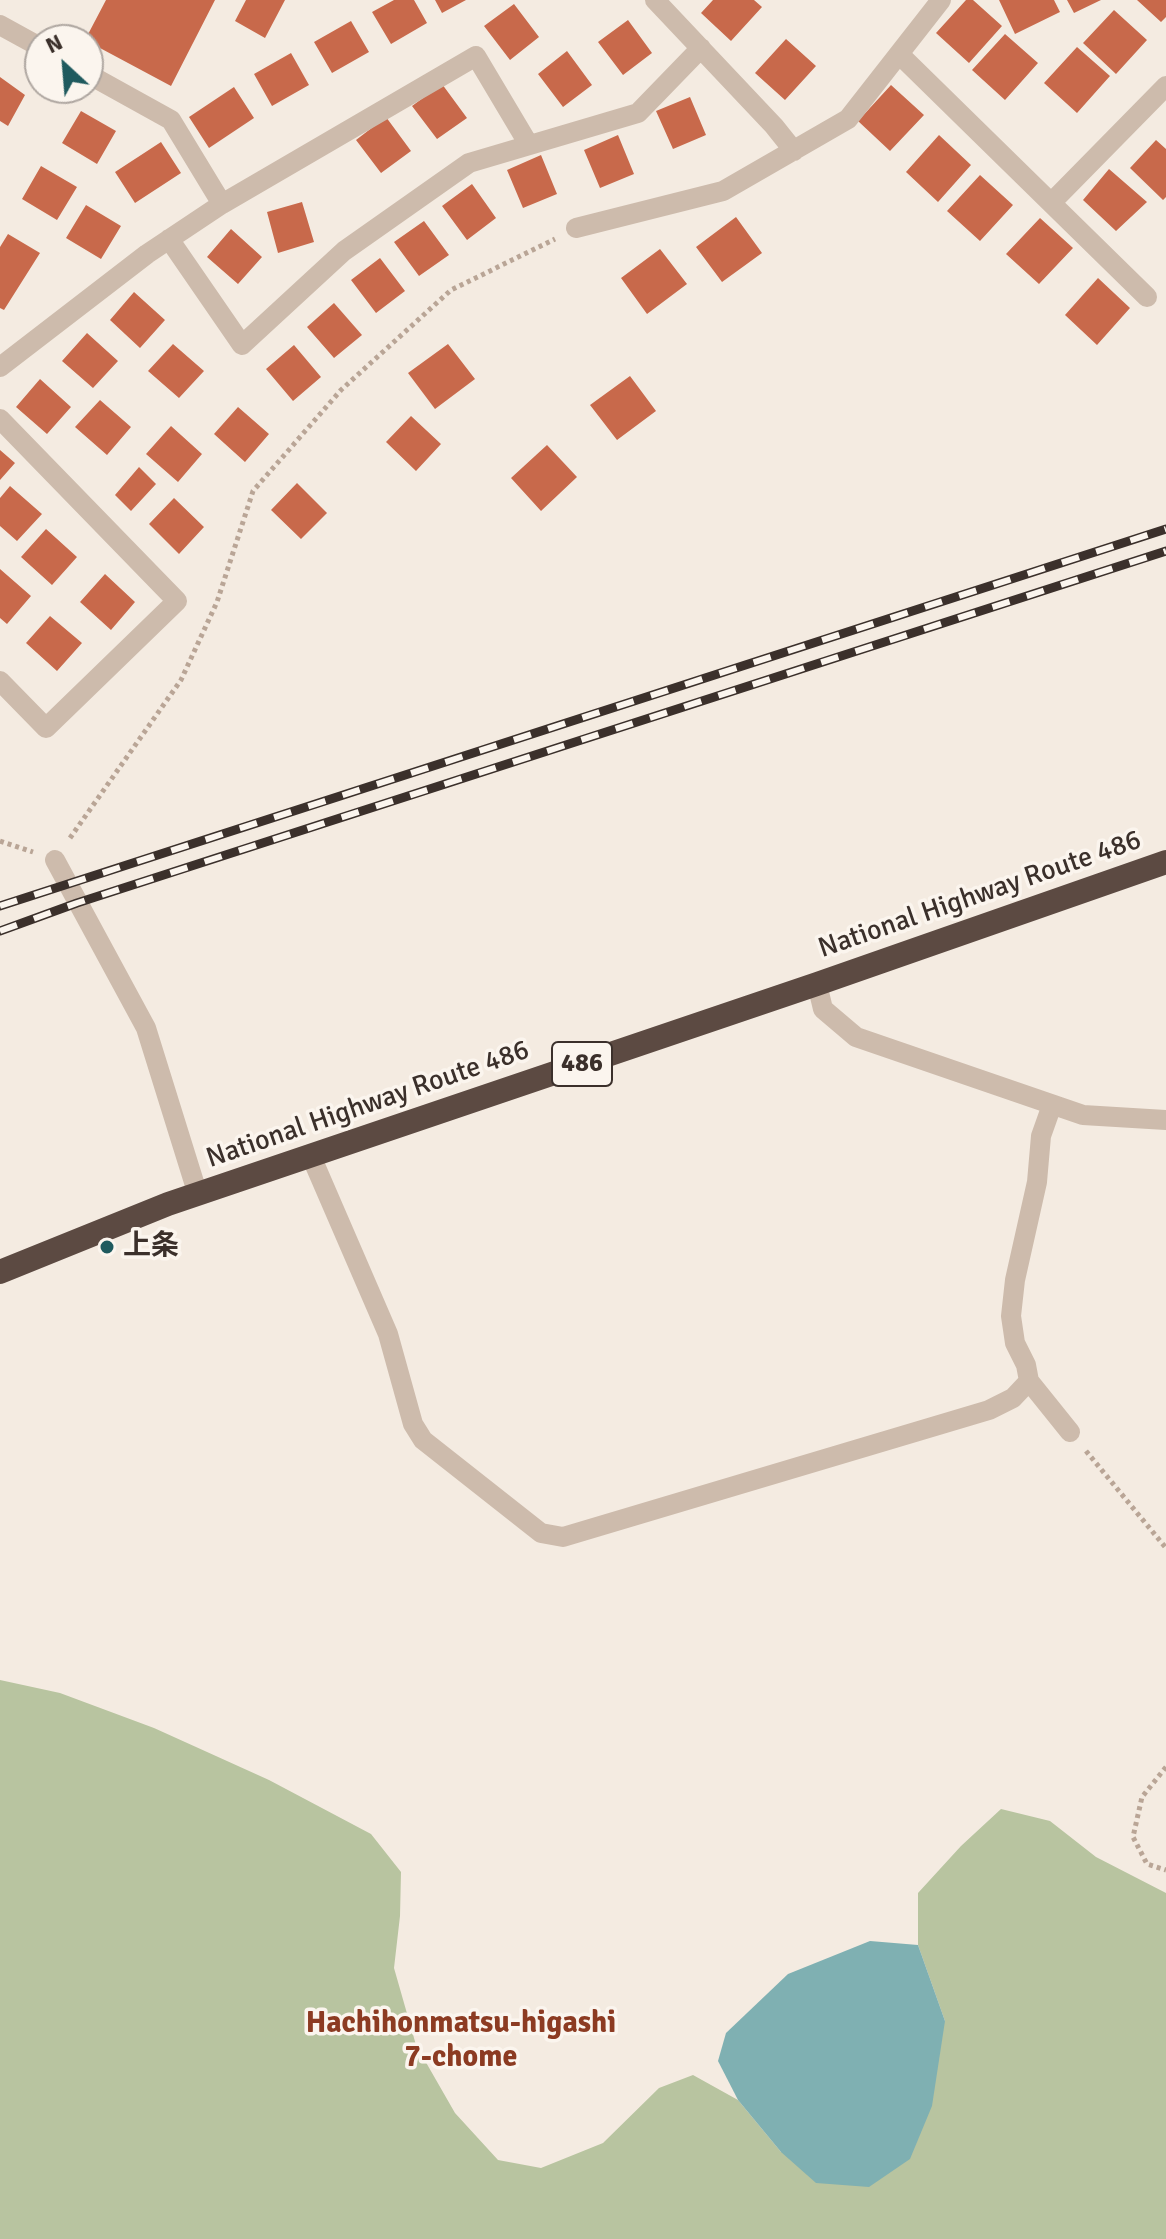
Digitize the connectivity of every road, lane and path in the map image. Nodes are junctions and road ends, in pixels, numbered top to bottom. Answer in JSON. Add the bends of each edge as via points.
{"nodes":[{"id":1,"x":655,"y":0,"type":"edge"},
{"id":2,"x":941,"y":0,"type":"edge"},
{"id":3,"x":0,"y":25,"type":"edge"},
{"id":4,"x":24,"y":38,"type":"edge"},
{"id":5,"x":701,"y":48,"type":"junction"},
{"id":6,"x":899,"y":54,"type":"junction"},
{"id":7,"x":104,"y":83,"type":"edge"},
{"id":8,"x":1166,"y":86,"type":"edge"},
{"id":9,"x":529,"y":145,"type":"junction"},
{"id":10,"x":794,"y":151,"type":"junction"},
{"id":11,"x":1051,"y":203,"type":"junction"},
{"id":12,"x":222,"y":204,"type":"junction"},
{"id":13,"x":576,"y":228,"type":"joint"},
{"id":14,"x":169,"y":239,"type":"junction"},
{"id":15,"x":1147,"y":297,"type":"dead end"},
{"id":16,"x":0,"y":367,"type":"edge"},
{"id":17,"x":0,"y":419,"type":"edge"},
{"id":18,"x":0,"y":681,"type":"edge"},
{"id":19,"x":55,"y":860,"type":"joint"},
{"id":20,"x":1166,"y":862,"type":"edge"},
{"id":21,"x":817,"y":984,"type":"junction"},
{"id":22,"x":1052,"y":1105,"type":"junction"},
{"id":23,"x":1166,"y":1120,"type":"edge"},
{"id":24,"x":311,"y":1156,"type":"junction"},
{"id":25,"x":198,"y":1195,"type":"junction"},
{"id":26,"x":0,"y":1272,"type":"edge"},
{"id":27,"x":1029,"y":1381,"type":"junction"},
{"id":28,"x":1070,"y":1432,"type":"joint"},
{"id":29,"x":1166,"y":1548,"type":"edge"},
{"id":30,"x":1166,"y":1767,"type":"edge"},
{"id":31,"x":1166,"y":1870,"type":"edge"}],
"edges":[{"from":1,"to":5,"type":"street"},
{"from":2,"to":6,"type":"street"},
{"from":3,"to":4,"type":"street"},
{"from":5,"to":9,"type":"street","via":[[638,113]]},
{"from":5,"to":10,"type":"street"},
{"from":6,"to":10,"type":"street","via":[[848,119]]},
{"from":6,"to":11,"type":"street"},
{"from":7,"to":12,"type":"street","via":[[171,120]]},
{"from":8,"to":11,"type":"street"},
{"from":9,"to":12,"type":"street","via":[[476,56]]},
{"from":9,"to":14,"type":"street","via":[[469,163],[344,251],[242,345]]},
{"from":10,"to":13,"type":"street","via":[[723,191]]},
{"from":11,"to":15,"type":"street"},
{"from":12,"to":14,"type":"street"},
{"from":13,"to":19,"type":"path","via":[[451,290],[341,390],[253,491],[217,602],[181,680]]},
{"from":14,"to":16,"type":"street"},
{"from":17,"to":18,"type":"street","via":[[177,601],[46,728]]},
{"from":19,"to":25,"type":"street","via":[[146,1028]]},
{"from":20,"to":21,"type":"highway","name":"National Highway Route 486","number":"486"},
{"from":21,"to":22,"type":"street","via":[[823,1009],[856,1037]]},
{"from":21,"to":24,"type":"highway","name":"National Highway Route 486","number":"486"},
{"from":22,"to":23,"type":"street","via":[[1083,1115]]},
{"from":22,"to":27,"type":"street","via":[[1041,1136],[1011,1316]]},
{"from":24,"to":25,"type":"highway","name":"National Highway Route 486","number":"486"},
{"from":24,"to":27,"type":"street","via":[[388,1334],[413,1424],[423,1440],[541,1533],[563,1537],[989,1410],[1013,1398]]},
{"from":25,"to":26,"type":"highway","name":"National Highway Route 486","number":"486"},
{"from":27,"to":28,"type":"street"},
{"from":28,"to":29,"type":"path"},
{"from":30,"to":31,"type":"path","via":[[1142,1797],[1133,1837],[1147,1864]]}]}
